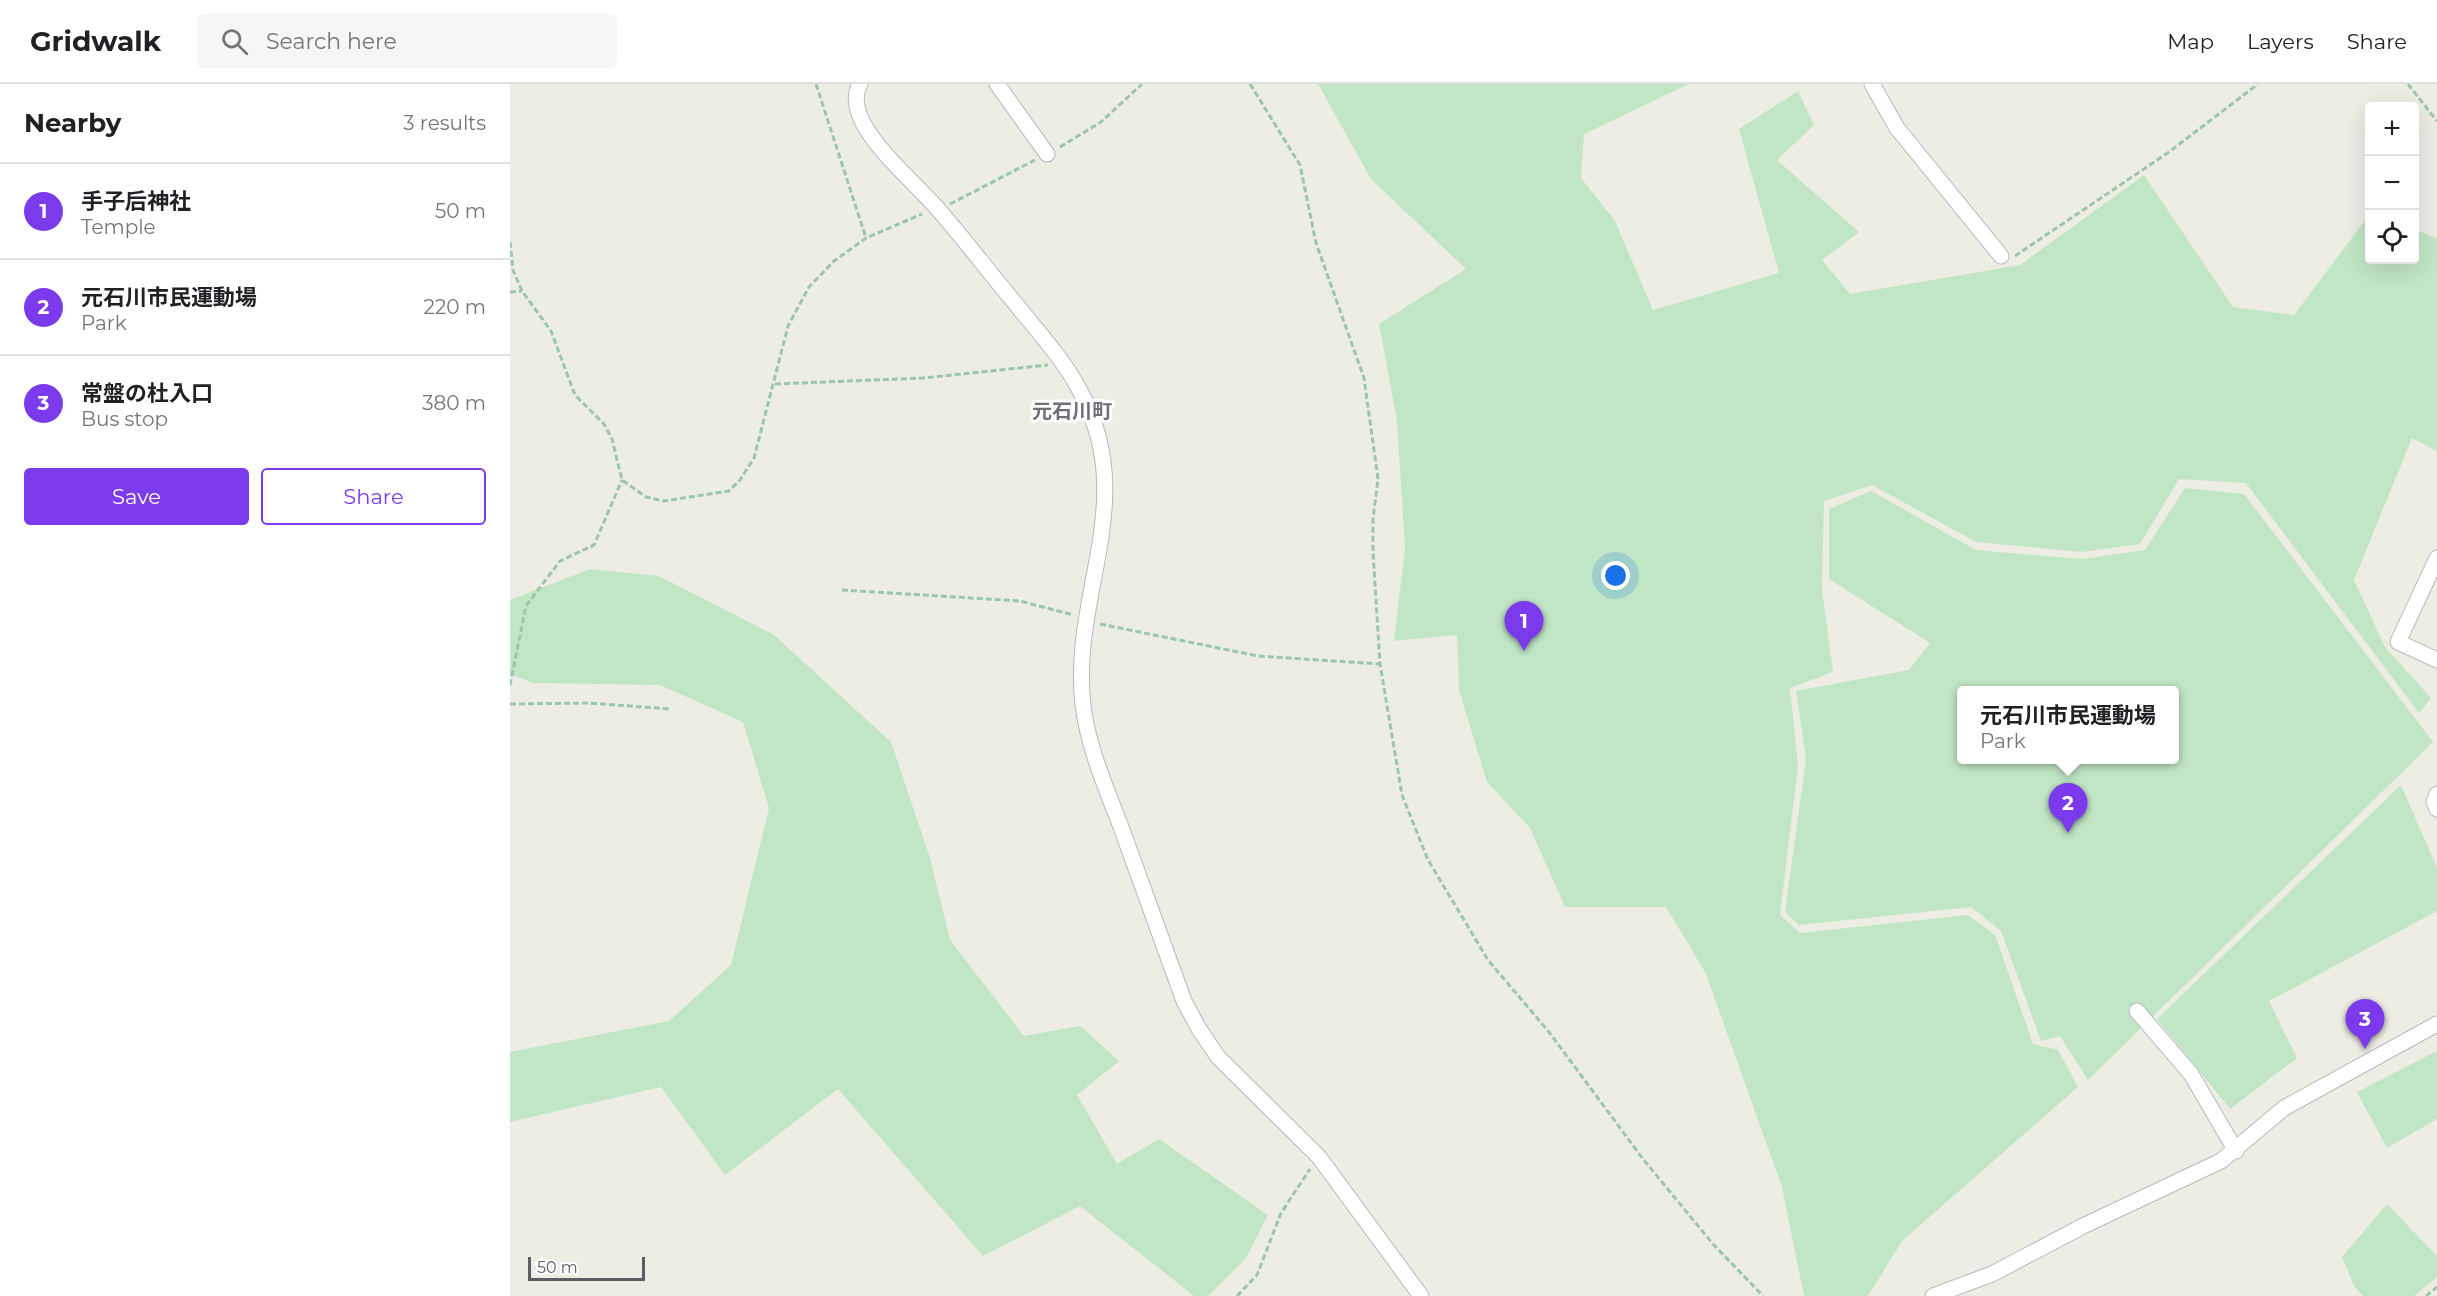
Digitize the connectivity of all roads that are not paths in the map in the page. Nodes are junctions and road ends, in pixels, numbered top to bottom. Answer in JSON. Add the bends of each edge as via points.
{"nodes":[{"id":1,"x":860,"y":84,"type":"edge"},
{"id":2,"x":998,"y":84,"type":"edge"},
{"id":3,"x":1872,"y":84,"type":"edge"},
{"id":4,"x":1047,"y":154,"type":"road end"},
{"id":5,"x":2001,"y":256,"type":"road end"},
{"id":6,"x":2437,"y":558,"type":"edge"},
{"id":7,"x":2437,"y":660,"type":"edge"},
{"id":8,"x":2437,"y":794,"type":"edge"},
{"id":9,"x":2437,"y":809,"type":"edge"},
{"id":10,"x":2138,"y":1011,"type":"dead end"},
{"id":11,"x":2437,"y":1024,"type":"edge"},
{"id":12,"x":2236,"y":1151,"type":"junction"},
{"id":13,"x":1421,"y":1296,"type":"edge"},
{"id":14,"x":1933,"y":1296,"type":"edge"}],
"edges":[{"from":1,"to":13,"type":"street","via":[[857,108],[865,125],[1064,363],[1081,392],[1100,443],[1107,488],[1082,672],[1083,703],[1088,735],[1184,1001],[1218,1057],[1319,1157]]},
{"from":2,"to":4,"type":"street"},
{"from":3,"to":5,"type":"street","via":[[1897,128]]},
{"from":6,"to":7,"type":"street","via":[[2398,642]]},
{"from":8,"to":9,"type":"street"},
{"from":10,"to":12,"type":"street","via":[[2191,1074]]},
{"from":11,"to":12,"type":"street","via":[[2284,1108],[2266,1120]]},
{"from":12,"to":14,"type":"street","via":[[1992,1274]]}]}
